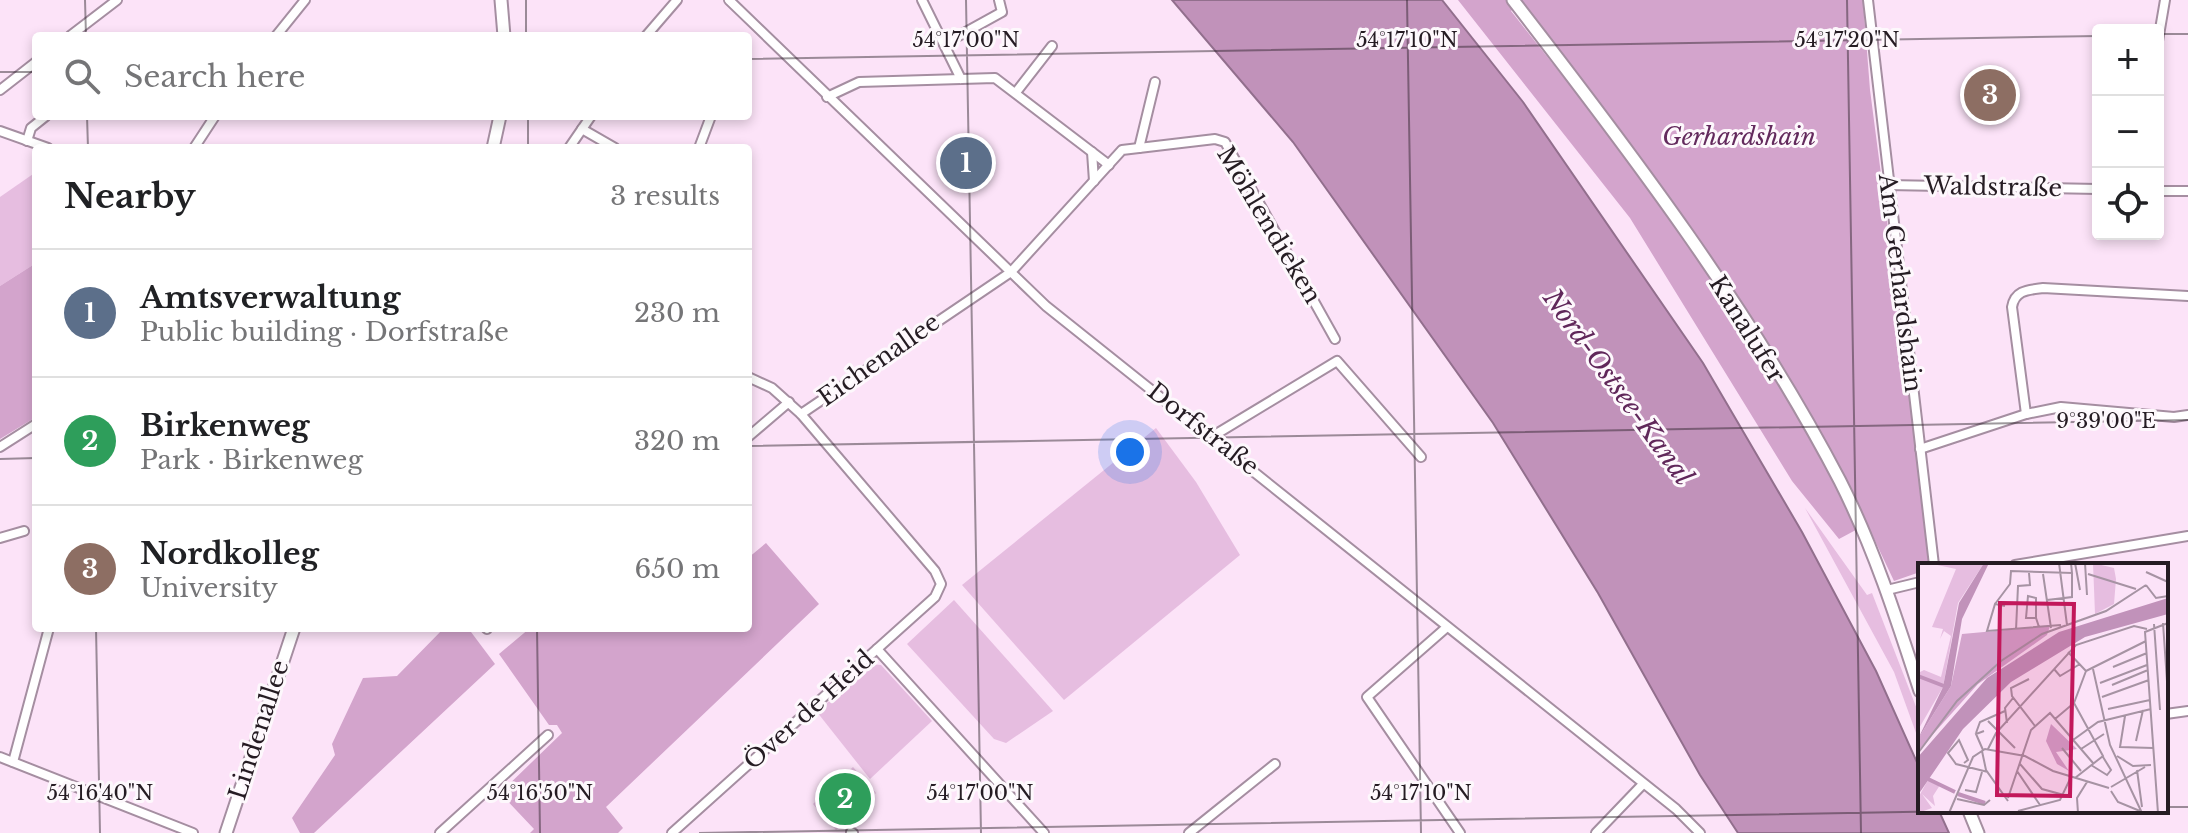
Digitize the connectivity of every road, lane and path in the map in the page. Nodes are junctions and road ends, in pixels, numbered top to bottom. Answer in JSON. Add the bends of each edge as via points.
{"nodes":[{"id":1,"x":117,"y":0,"type":"edge"},
{"id":2,"x":305,"y":0,"type":"edge"},
{"id":3,"x":501,"y":0,"type":"edge"},
{"id":4,"x":677,"y":0,"type":"edge"},
{"id":5,"x":729,"y":0,"type":"edge"},
{"id":6,"x":922,"y":0,"type":"edge"},
{"id":7,"x":999,"y":0,"type":"edge"},
{"id":8,"x":1513,"y":0,"type":"edge"},
{"id":9,"x":1868,"y":0,"type":"edge"},
{"id":10,"x":2165,"y":0,"type":"edge"},
{"id":11,"x":2161,"y":24,"type":"edge"},
{"id":12,"x":75,"y":32,"type":"edge"},
{"id":13,"x":279,"y":32,"type":"edge"},
{"id":14,"x":504,"y":32,"type":"edge"},
{"id":15,"x":649,"y":32,"type":"edge"},
{"id":16,"x":944,"y":44,"type":"junction"},
{"id":17,"x":1052,"y":46,"type":"dead end"},
{"id":18,"x":32,"y":65,"type":"edge"},
{"id":19,"x":961,"y":79,"type":"junction"},
{"id":20,"x":1155,"y":82,"type":"dead end"},
{"id":21,"x":0,"y":90,"type":"edge"},
{"id":22,"x":1017,"y":91,"type":"junction"},
{"id":23,"x":827,"y":97,"type":"junction"},
{"id":24,"x":41,"y":120,"type":"edge"},
{"id":25,"x":212,"y":120,"type":"edge"},
{"id":26,"x":499,"y":120,"type":"edge"},
{"id":27,"x":588,"y":120,"type":"edge"},
{"id":28,"x":710,"y":120,"type":"edge"},
{"id":29,"x":582,"y":129,"type":"junction"},
{"id":30,"x":0,"y":131,"type":"edge"},
{"id":31,"x":27,"y":141,"type":"junction"},
{"id":32,"x":36,"y":144,"type":"edge"},
{"id":33,"x":197,"y":144,"type":"edge"},
{"id":34,"x":494,"y":144,"type":"edge"},
{"id":35,"x":572,"y":144,"type":"edge"},
{"id":36,"x":608,"y":144,"type":"edge"},
{"id":37,"x":700,"y":144,"type":"edge"},
{"id":38,"x":1139,"y":148,"type":"junction"},
{"id":39,"x":1092,"y":152,"type":"junction"},
{"id":40,"x":1109,"y":165,"type":"junction"},
{"id":41,"x":1094,"y":181,"type":"junction"},
{"id":42,"x":1888,"y":185,"type":"junction"},
{"id":43,"x":2092,"y":189,"type":"edge"},
{"id":44,"x":2164,"y":191,"type":"edge"},
{"id":45,"x":2188,"y":191,"type":"edge"},
{"id":46,"x":1011,"y":272,"type":"junction"},
{"id":47,"x":2188,"y":296,"type":"edge"},
{"id":48,"x":1335,"y":339,"type":"dead end"},
{"id":49,"x":752,"y":379,"type":"edge"},
{"id":50,"x":789,"y":402,"type":"junction"},
{"id":51,"x":801,"y":414,"type":"junction"},
{"id":52,"x":2026,"y":414,"type":"junction"},
{"id":53,"x":2188,"y":415,"type":"edge"},
{"id":54,"x":32,"y":427,"type":"edge"},
{"id":55,"x":752,"y":434,"type":"edge"},
{"id":56,"x":1213,"y":436,"type":"junction"},
{"id":57,"x":0,"y":447,"type":"edge"},
{"id":58,"x":1920,"y":449,"type":"junction"},
{"id":59,"x":1421,"y":457,"type":"dead end"},
{"id":60,"x":24,"y":531,"type":"dead end"},
{"id":61,"x":2188,"y":536,"type":"edge"},
{"id":62,"x":0,"y":538,"type":"edge"},
{"id":63,"x":1934,"y":563,"type":"edge"},
{"id":64,"x":2027,"y":563,"type":"edge"},
{"id":65,"x":1918,"y":582,"type":"edge"},
{"id":66,"x":1887,"y":590,"type":"junction"},
{"id":67,"x":1447,"y":627,"type":"junction"},
{"id":68,"x":48,"y":632,"type":"edge"},
{"id":69,"x":293,"y":632,"type":"edge"},
{"id":70,"x":877,"y":649,"type":"junction"},
{"id":71,"x":1918,"y":685,"type":"edge"},
{"id":72,"x":2188,"y":711,"type":"edge"},
{"id":73,"x":2168,"y":714,"type":"edge"},
{"id":74,"x":548,"y":735,"type":"dead end"},
{"id":75,"x":0,"y":757,"type":"edge"},
{"id":76,"x":13,"y":762,"type":"junction"},
{"id":77,"x":1275,"y":764,"type":"dead end"},
{"id":78,"x":1643,"y":784,"type":"junction"},
{"id":79,"x":1970,"y":813,"type":"edge"},
{"id":80,"x":193,"y":833,"type":"edge"},
{"id":81,"x":226,"y":833,"type":"edge"},
{"id":82,"x":440,"y":833,"type":"edge"},
{"id":83,"x":672,"y":833,"type":"edge"},
{"id":84,"x":1044,"y":833,"type":"edge"},
{"id":85,"x":1189,"y":833,"type":"edge"},
{"id":86,"x":1460,"y":833,"type":"edge"},
{"id":87,"x":1596,"y":833,"type":"edge"},
{"id":88,"x":1700,"y":833,"type":"edge"},
{"id":89,"x":1978,"y":833,"type":"edge"}],
"edges":[{"from":1,"to":12,"type":"street"},
{"from":2,"to":13,"type":"street"},
{"from":3,"to":14,"type":"street"},
{"from":4,"to":15,"type":"street"},
{"from":5,"to":23,"type":"street","name":"Dorfstraße"},
{"from":6,"to":16,"type":"street"},
{"from":7,"to":16,"type":"street","via":[[1002,12]]},
{"from":8,"to":66,"type":"street","name":"Kanalufer","via":[[1679,224],[1752,336],[1841,484]]},
{"from":9,"to":42,"type":"street","name":"Am Gerhardshain"},
{"from":10,"to":11,"type":"street"},
{"from":16,"to":19,"type":"street"},
{"from":17,"to":22,"type":"street"},
{"from":18,"to":21,"type":"street"},
{"from":19,"to":22,"type":"street","via":[[995,78]]},
{"from":19,"to":23,"type":"street","via":[[859,82]]},
{"from":20,"to":38,"type":"street"},
{"from":22,"to":39,"type":"street"},
{"from":23,"to":46,"type":"street","name":"Dorfstraße"},
{"from":24,"to":31,"type":"street"},
{"from":25,"to":33,"type":"street"},
{"from":26,"to":34,"type":"street"},
{"from":27,"to":29,"type":"street"},
{"from":28,"to":37,"type":"street"},
{"from":29,"to":35,"type":"street"},
{"from":29,"to":36,"type":"street"},
{"from":30,"to":31,"type":"street"},
{"from":31,"to":32,"type":"street"},
{"from":38,"to":40,"type":"street","name":"Möhlendieken","via":[[1122,150]]},
{"from":38,"to":48,"type":"street","name":"Möhlendieken","via":[[1225,142]]},
{"from":39,"to":40,"type":"street"},
{"from":39,"to":41,"type":"street"},
{"from":40,"to":41,"type":"street","name":"Möhlendieken"},
{"from":41,"to":46,"type":"street","name":"Eichenallee"},
{"from":42,"to":43,"type":"street","name":"Waldstraße"},
{"from":42,"to":58,"type":"street","name":"Am Gerhardshain"},
{"from":44,"to":45,"type":"street"},
{"from":46,"to":51,"type":"street","name":"Eichenallee"},
{"from":46,"to":56,"type":"street","name":"Dorfstraße","via":[[1046,306]]},
{"from":47,"to":52,"type":"street","via":[[2022,291],[2012,307]]},
{"from":49,"to":50,"type":"street","name":"Eichenallee"},
{"from":50,"to":51,"type":"street","name":"Eichenallee"},
{"from":50,"to":55,"type":"street"},
{"from":51,"to":70,"type":"street","name":"Över de Heid","via":[[941,584],[935,597]]},
{"from":52,"to":53,"type":"street","via":[[2061,407]]},
{"from":52,"to":58,"type":"street"},
{"from":54,"to":57,"type":"street"},
{"from":56,"to":59,"type":"street","via":[[1337,361]]},
{"from":56,"to":67,"type":"street","name":"Dorfstraße"},
{"from":58,"to":63,"type":"street","name":"Am Gerhardshain"},
{"from":60,"to":62,"type":"street"},
{"from":61,"to":64,"type":"street"},
{"from":65,"to":66,"type":"street"},
{"from":66,"to":71,"type":"street","name":"Kanalufer"},
{"from":67,"to":78,"type":"street","name":"Dorfstraße"},
{"from":67,"to":86,"type":"street","via":[[1367,697]]},
{"from":68,"to":76,"type":"street"},
{"from":69,"to":81,"type":"street","name":"Lindenallee"},
{"from":70,"to":83,"type":"street","name":"Över de Heid"},
{"from":70,"to":84,"type":"street"},
{"from":72,"to":73,"type":"street"},
{"from":74,"to":82,"type":"street"},
{"from":75,"to":76,"type":"street"},
{"from":76,"to":80,"type":"street"},
{"from":77,"to":85,"type":"street"},
{"from":78,"to":87,"type":"street"},
{"from":78,"to":88,"type":"street","name":"Dorfstraße"},
{"from":79,"to":89,"type":"street"}]}
